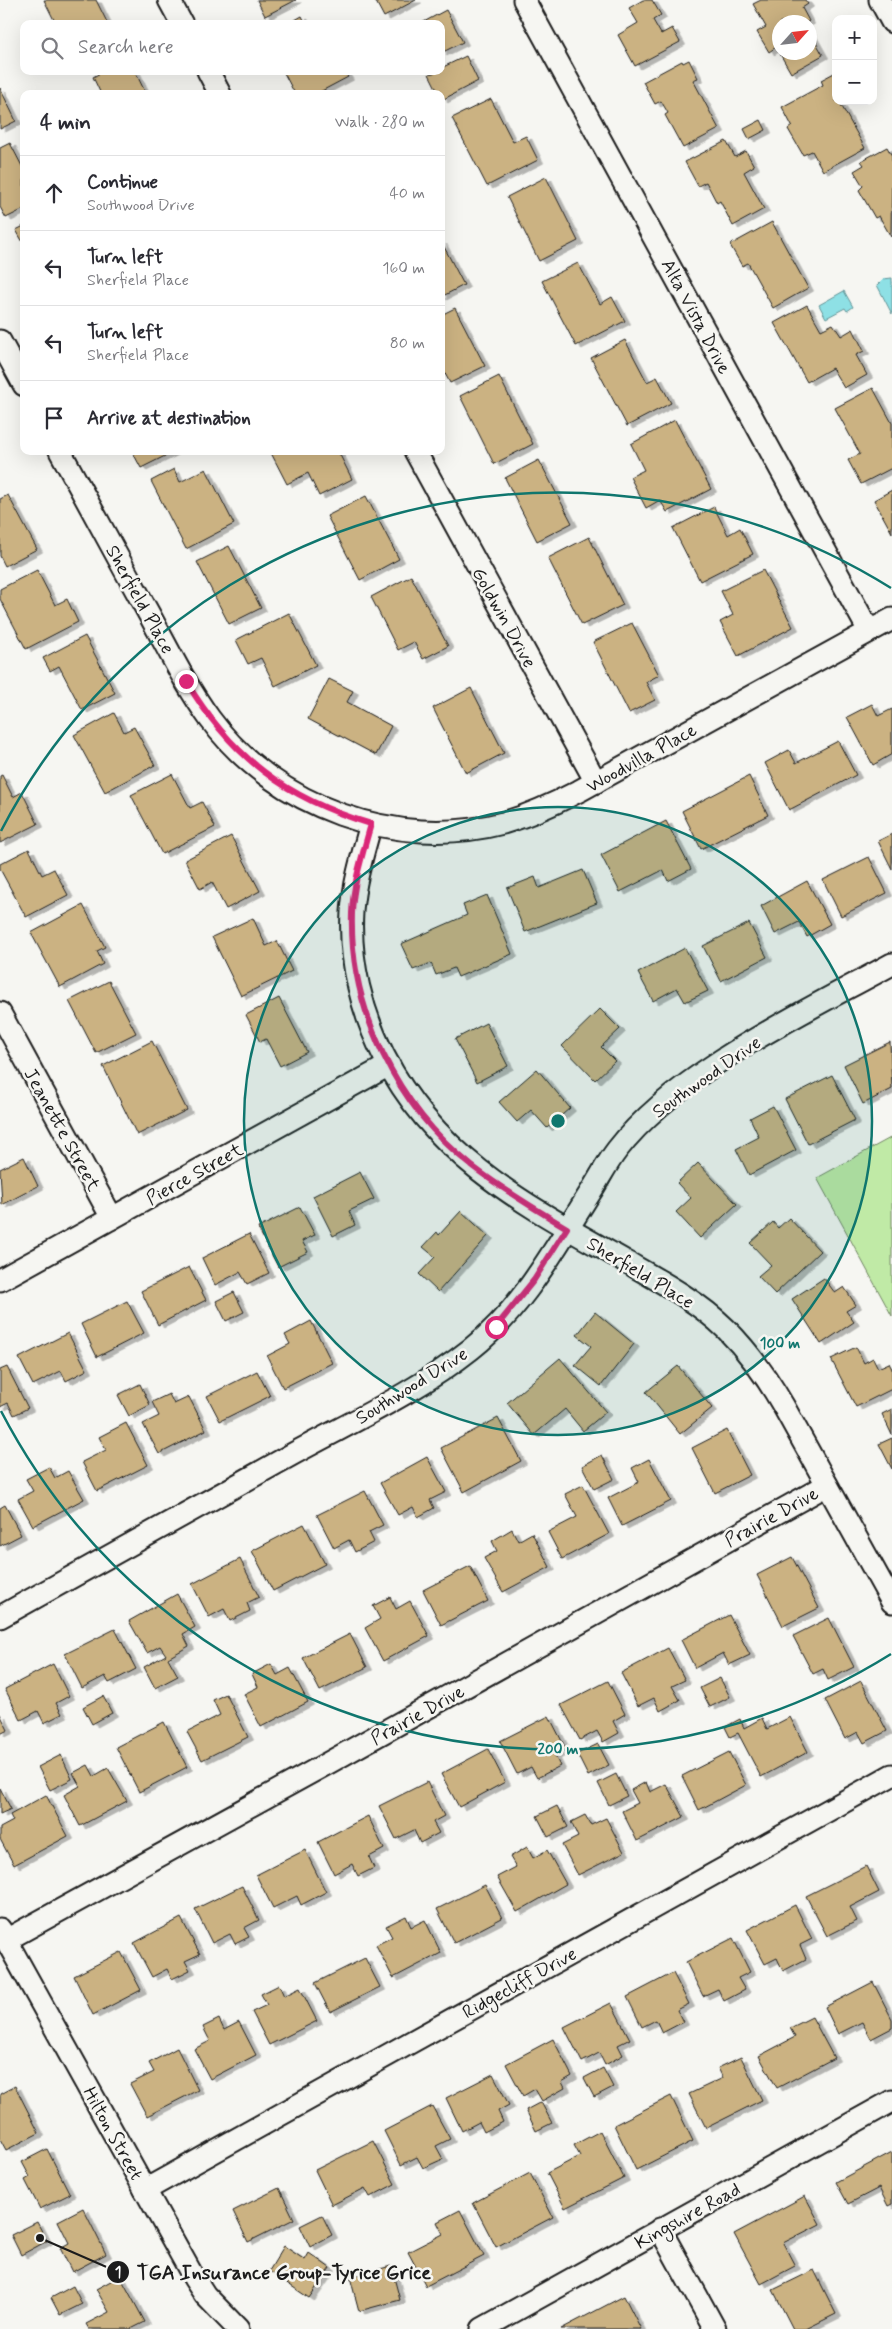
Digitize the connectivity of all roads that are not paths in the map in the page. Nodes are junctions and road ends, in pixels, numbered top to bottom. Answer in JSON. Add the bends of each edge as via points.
{"nodes":[{"id":1,"x":169,"y":0,"type":"edge"},
{"id":2,"x":524,"y":0,"type":"edge"},
{"id":3,"x":880,"y":0,"type":"edge"},
{"id":4,"x":180,"y":20,"type":"edge"},
{"id":5,"x":892,"y":22,"type":"edge"},
{"id":6,"x":210,"y":75,"type":"edge"},
{"id":7,"x":218,"y":90,"type":"edge"},
{"id":8,"x":0,"y":341,"type":"edge"},
{"id":9,"x":20,"y":378,"type":"edge"},
{"id":10,"x":62,"y":455,"type":"edge"},
{"id":11,"x":417,"y":455,"type":"edge"},
{"id":12,"x":892,"y":619,"type":"edge"},
{"id":13,"x":869,"y":631,"type":"junction"},
{"id":14,"x":596,"y":782,"type":"junction"},
{"id":15,"x":371,"y":824,"type":"junction"},
{"id":16,"x":892,"y":964,"type":"edge"},
{"id":17,"x":0,"y":1013,"type":"edge"},
{"id":18,"x":389,"y":1065,"type":"junction"},
{"id":19,"x":112,"y":1218,"type":"junction"},
{"id":20,"x":567,"y":1228,"type":"junction"},
{"id":21,"x":0,"y":1280,"type":"edge"},
{"id":22,"x":827,"y":1485,"type":"junction"},
{"id":23,"x":892,"y":1602,"type":"edge"},
{"id":24,"x":0,"y":1617,"type":"edge"},
{"id":25,"x":892,"y":1775,"type":"edge"},
{"id":26,"x":3,"y":1934,"type":"edge"},
{"id":27,"x":892,"y":2102,"type":"edge"},
{"id":28,"x":145,"y":2190,"type":"junction"},
{"id":29,"x":660,"y":2229,"type":"junction"},
{"id":30,"x":238,"y":2329,"type":"edge"},
{"id":31,"x":482,"y":2329,"type":"edge"},
{"id":32,"x":715,"y":2329,"type":"edge"}],
"edges":[{"from":1,"to":4,"type":"street"},
{"from":2,"to":13,"type":"street","name":"Alta Vista Drive"},
{"from":3,"to":5,"type":"street"},
{"from":6,"to":7,"type":"street"},
{"from":8,"to":9,"type":"street"},
{"from":10,"to":15,"type":"street","name":"Sherfield Place","via":[[181,673],[222,734],[265,774],[298,796],[343,816]]},
{"from":11,"to":14,"type":"street","name":"Goldwin Drive"},
{"from":12,"to":13,"type":"street","name":"Woodvilla Place"},
{"from":13,"to":14,"type":"street","name":"Woodvilla Place"},
{"from":14,"to":15,"type":"street","name":"Woodvilla Place","via":[[528,815],[483,827],[403,830]]},
{"from":15,"to":18,"type":"street","name":"Sherfield Place","via":[[354,892],[353,942],[367,1016]]},
{"from":16,"to":20,"type":"street","name":"Southwood Drive","via":[[760,1038],[685,1086],[647,1118],[618,1150]]},
{"from":17,"to":19,"type":"street","name":"Jeanette Street"},
{"from":18,"to":19,"type":"street","name":"Pierce Street"},
{"from":18,"to":20,"type":"street","name":"Sherfield Place","via":[[414,1106],[454,1150],[506,1190]]},
{"from":19,"to":21,"type":"street","name":"Pierce Street"},
{"from":20,"to":22,"type":"street","name":"Sherfield Place","via":[[678,1292],[725,1328],[769,1380]]},
{"from":20,"to":24,"type":"street","name":"Southwood Drive","via":[[515,1306],[471,1349],[443,1369]]},
{"from":22,"to":23,"type":"street","name":"Sherfield Place"},
{"from":22,"to":26,"type":"street","name":"Prairie Drive","via":[[330,1762]]},
{"from":25,"to":28,"type":"street","name":"Ridgecliff Drive"},
{"from":26,"to":28,"type":"street","name":"Hilton Street"},
{"from":27,"to":29,"type":"street","name":"Kingshire Road"},
{"from":28,"to":30,"type":"street","name":"Hilton Street","via":[[198,2284]]},
{"from":29,"to":31,"type":"street","name":"Kingshire Road"},
{"from":29,"to":32,"type":"street"}]}
